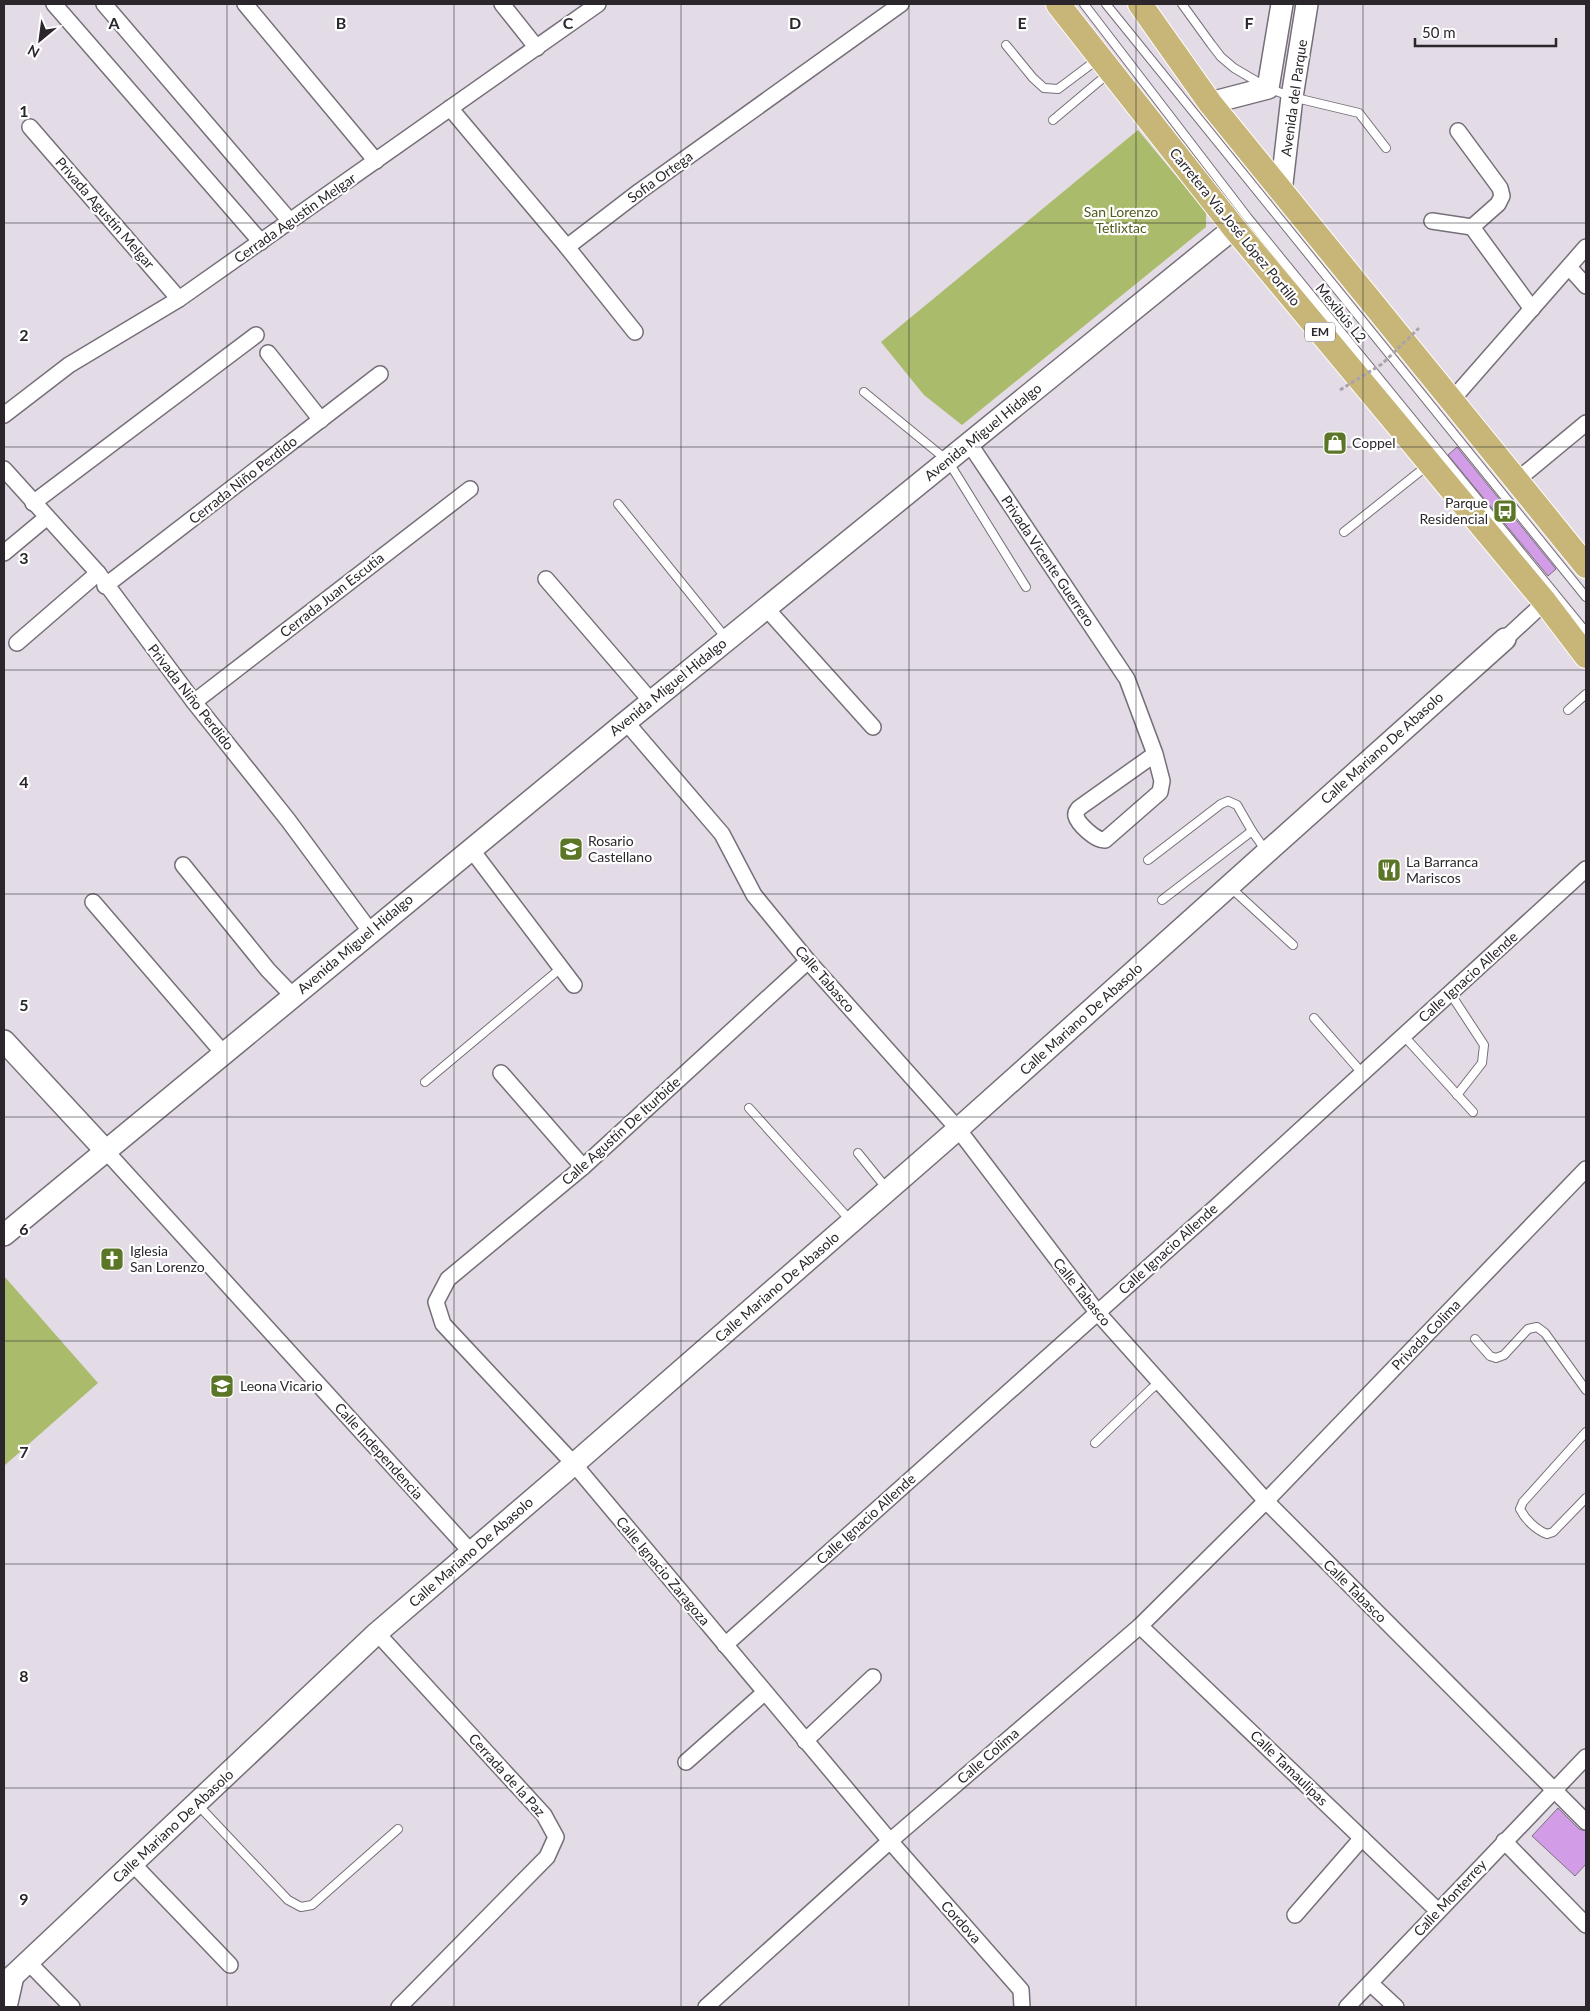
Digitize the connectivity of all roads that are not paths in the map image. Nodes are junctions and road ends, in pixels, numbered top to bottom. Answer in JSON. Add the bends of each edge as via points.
{"nodes":[{"id":1,"x":54,"y":4,"type":"edge"},
{"id":2,"x":104,"y":4,"type":"edge"},
{"id":3,"x":244,"y":4,"type":"edge"},
{"id":4,"x":502,"y":4,"type":"edge"},
{"id":5,"x":598,"y":4,"type":"edge"},
{"id":6,"x":900,"y":4,"type":"edge"},
{"id":7,"x":1058,"y":4,"type":"edge"},
{"id":8,"x":1084,"y":4,"type":"edge"},
{"id":9,"x":1106,"y":4,"type":"edge"},
{"id":10,"x":1140,"y":4,"type":"edge"},
{"id":11,"x":1182,"y":4,"type":"edge"},
{"id":12,"x":1282,"y":4,"type":"edge"},
{"id":13,"x":1308,"y":4,"type":"edge"},
{"id":14,"x":1006,"y":45,"type":"dead end"},
{"id":15,"x":537,"y":48,"type":"junction"},
{"id":16,"x":1105,"y":65,"type":"junction"},
{"id":17,"x":1268,"y":88,"type":"junction"},
{"id":18,"x":1292,"y":97,"type":"junction"},
{"id":19,"x":1210,"y":103,"type":"junction"},
{"id":20,"x":450,"y":108,"type":"junction"},
{"id":21,"x":1053,"y":120,"type":"dead end"},
{"id":22,"x":30,"y":127,"type":"dead end"},
{"id":23,"x":1458,"y":131,"type":"dead end"},
{"id":24,"x":1386,"y":148,"type":"dead end"},
{"id":25,"x":376,"y":161,"type":"junction"},
{"id":26,"x":1281,"y":192,"type":"junction"},
{"id":27,"x":290,"y":221,"type":"junction"},
{"id":28,"x":1432,"y":221,"type":"dead end"},
{"id":29,"x":1472,"y":227,"type":"junction"},
{"id":30,"x":1234,"y":228,"type":"junction"},
{"id":31,"x":261,"y":242,"type":"junction"},
{"id":32,"x":567,"y":246,"type":"junction"},
{"id":33,"x":1586,"y":247,"type":"edge"},
{"id":34,"x":1569,"y":267,"type":"junction"},
{"id":35,"x":1586,"y":286,"type":"edge"},
{"id":36,"x":179,"y":299,"type":"junction"},
{"id":37,"x":1532,"y":309,"type":"junction"},
{"id":38,"x":634,"y":332,"type":"dead end"},
{"id":39,"x":256,"y":335,"type":"dead end"},
{"id":40,"x":268,"y":353,"type":"dead end"},
{"id":41,"x":380,"y":374,"type":"dead end"},
{"id":42,"x":864,"y":392,"type":"dead end"},
{"id":43,"x":1451,"y":401,"type":"junction"},
{"id":44,"x":4,"y":415,"type":"edge"},
{"id":45,"x":321,"y":420,"type":"junction"},
{"id":46,"x":1586,"y":423,"type":"edge"},
{"id":47,"x":969,"y":443,"type":"junction"},
{"id":48,"x":948,"y":460,"type":"junction"},
{"id":49,"x":1429,"y":463,"type":"junction"},
{"id":50,"x":4,"y":469,"type":"edge"},
{"id":51,"x":1516,"y":480,"type":"junction"},
{"id":52,"x":470,"y":489,"type":"dead end"},
{"id":53,"x":33,"y":503,"type":"junction"},
{"id":54,"x":618,"y":504,"type":"dead end"},
{"id":55,"x":46,"y":518,"type":"junction"},
{"id":56,"x":1344,"y":532,"type":"dead end"},
{"id":57,"x":4,"y":553,"type":"edge"},
{"id":58,"x":1586,"y":566,"type":"edge"},
{"id":59,"x":546,"y":578,"type":"dead end"},
{"id":60,"x":101,"y":580,"type":"junction"},
{"id":61,"x":1026,"y":587,"type":"dead end"},
{"id":62,"x":1586,"y":597,"type":"edge"},
{"id":63,"x":1545,"y":602,"type":"junction"},
{"id":64,"x":766,"y":608,"type":"junction"},
{"id":65,"x":1586,"y":632,"type":"edge"},
{"id":66,"x":1505,"y":639,"type":"joint"},
{"id":67,"x":727,"y":640,"type":"junction"},
{"id":68,"x":17,"y":643,"type":"dead end"},
{"id":69,"x":1586,"y":656,"type":"edge"},
{"id":70,"x":1586,"y":694,"type":"edge"},
{"id":71,"x":651,"y":701,"type":"junction"},
{"id":72,"x":194,"y":702,"type":"junction"},
{"id":73,"x":1568,"y":710,"type":"dead end"},
{"id":74,"x":626,"y":722,"type":"junction"},
{"id":75,"x":872,"y":728,"type":"dead end"},
{"id":76,"x":1155,"y":754,"type":"junction"},
{"id":77,"x":1252,"y":831,"type":"junction"},
{"id":78,"x":471,"y":849,"type":"junction"},
{"id":79,"x":1267,"y":852,"type":"junction"},
{"id":80,"x":1148,"y":860,"type":"dead end"},
{"id":81,"x":183,"y":865,"type":"dead end"},
{"id":82,"x":1586,"y":869,"type":"edge"},
{"id":83,"x":1229,"y":886,"type":"junction"},
{"id":84,"x":1162,"y":900,"type":"dead end"},
{"id":85,"x":93,"y":902,"type":"dead end"},
{"id":86,"x":370,"y":931,"type":"junction"},
{"id":87,"x":1293,"y":945,"type":"dead end"},
{"id":88,"x":808,"y":961,"type":"junction"},
{"id":89,"x":561,"y":968,"type":"junction"},
{"id":90,"x":574,"y":985,"type":"dead end"},
{"id":91,"x":1450,"y":993,"type":"junction"},
{"id":92,"x":293,"y":996,"type":"junction"},
{"id":93,"x":1314,"y":1018,"type":"dead end"},
{"id":94,"x":1404,"y":1036,"type":"junction"},
{"id":95,"x":4,"y":1041,"type":"edge"},
{"id":96,"x":224,"y":1054,"type":"junction"},
{"id":97,"x":502,"y":1073,"type":"dead end"},
{"id":98,"x":1362,"y":1074,"type":"junction"},
{"id":99,"x":425,"y":1082,"type":"dead end"},
{"id":100,"x":1457,"y":1095,"type":"junction"},
{"id":101,"x":749,"y":1108,"type":"dead end"},
{"id":102,"x":1472,"y":1112,"type":"dead end"},
{"id":103,"x":958,"y":1129,"type":"junction"},
{"id":104,"x":105,"y":1150,"type":"junction"},
{"id":105,"x":858,"y":1153,"type":"dead end"},
{"id":106,"x":583,"y":1167,"type":"junction"},
{"id":107,"x":1586,"y":1170,"type":"edge"},
{"id":108,"x":888,"y":1190,"type":"junction"},
{"id":109,"x":852,"y":1222,"type":"junction"},
{"id":110,"x":4,"y":1235,"type":"edge"},
{"id":111,"x":436,"y":1302,"type":"joint"},
{"id":112,"x":1097,"y":1312,"type":"junction"},
{"id":113,"x":1475,"y":1339,"type":"dead end"},
{"id":114,"x":1160,"y":1382,"type":"junction"},
{"id":115,"x":1586,"y":1390,"type":"edge"},
{"id":116,"x":1584,"y":1438,"type":"edge"},
{"id":117,"x":1095,"y":1443,"type":"dead end"},
{"id":118,"x":574,"y":1464,"type":"junction"},
{"id":119,"x":1586,"y":1498,"type":"edge"},
{"id":120,"x":1266,"y":1501,"type":"junction"},
{"id":121,"x":471,"y":1552,"type":"junction"},
{"id":122,"x":1140,"y":1626,"type":"junction"},
{"id":123,"x":377,"y":1633,"type":"junction"},
{"id":124,"x":725,"y":1645,"type":"junction"},
{"id":125,"x":873,"y":1677,"type":"dead end"},
{"id":126,"x":764,"y":1693,"type":"junction"},
{"id":127,"x":805,"y":1741,"type":"junction"},
{"id":128,"x":1586,"y":1756,"type":"edge"},
{"id":129,"x":686,"y":1762,"type":"dead end"},
{"id":130,"x":1553,"y":1789,"type":"junction"},
{"id":131,"x":196,"y":1803,"type":"junction"},
{"id":132,"x":1586,"y":1822,"type":"edge"},
{"id":133,"x":398,"y":1829,"type":"dead end"},
{"id":134,"x":1362,"y":1838,"type":"junction"},
{"id":135,"x":1504,"y":1841,"type":"junction"},
{"id":136,"x":890,"y":1842,"type":"junction"},
{"id":137,"x":132,"y":1863,"type":"junction"},
{"id":138,"x":1438,"y":1910,"type":"junction"},
{"id":139,"x":1294,"y":1915,"type":"dead end"},
{"id":140,"x":1586,"y":1925,"type":"edge"},
{"id":141,"x":230,"y":1965,"type":"dead end"},
{"id":142,"x":15,"y":1971,"type":"edge"},
{"id":143,"x":1370,"y":1983,"type":"junction"},
{"id":144,"x":6,"y":2007,"type":"edge"},
{"id":145,"x":72,"y":2007,"type":"edge"},
{"id":146,"x":400,"y":2007,"type":"edge"},
{"id":147,"x":706,"y":2007,"type":"edge"},
{"id":148,"x":1022,"y":2007,"type":"edge"},
{"id":149,"x":1347,"y":2007,"type":"edge"},
{"id":150,"x":1396,"y":2007,"type":"edge"}],
"edges":[{"from":1,"to":31,"type":"street"},
{"from":2,"to":27,"type":"street"},
{"from":3,"to":25,"type":"street"},
{"from":4,"to":15,"type":"street"},
{"from":5,"to":15,"type":"street","name":"Cerrada Agustin Melgar"},
{"from":6,"to":32,"type":"street","name":"Sofia Ortega"},
{"from":7,"to":16,"type":"main road","name":"Carretera Vía José López Portillo","number":"EM"},
{"from":8,"to":65,"type":"lane","name":"Mexibús L2","via":[[1248,218]]},
{"from":9,"to":62,"type":"lane","name":"Mexibús L2"},
{"from":10,"to":19,"type":"main road"},
{"from":11,"to":17,"type":"lane","via":[[1221,57]]},
{"from":12,"to":17,"type":"street","name":"Avenida del Parque"},
{"from":13,"to":18,"type":"street","name":"Avenida del Parque"},
{"from":14,"to":16,"type":"lane","via":[[1044,88],[1058,89]]},
{"from":15,"to":20,"type":"street","name":"Cerrada Agustin Melgar"},
{"from":16,"to":21,"type":"lane"},
{"from":16,"to":30,"type":"main road","name":"Carretera Vía José López Portillo","number":"EM"},
{"from":17,"to":18,"type":"lane"},
{"from":17,"to":19,"type":"street","name":"Avenida del Parque"},
{"from":18,"to":24,"type":"lane","via":[[1359,113]]},
{"from":18,"to":26,"type":"street","name":"Avenida del Parque"},
{"from":19,"to":26,"type":"main road"},
{"from":20,"to":25,"type":"street","name":"Cerrada Agustin Melgar"},
{"from":20,"to":32,"type":"street"},
{"from":22,"to":36,"type":"street","name":"Privada Agustín Melgar"},
{"from":23,"to":29,"type":"street","via":[[1500,188],[1502,196],[1498,204]]},
{"from":25,"to":27,"type":"street","name":"Cerrada Agustin Melgar"},
{"from":26,"to":43,"type":"main road"},
{"from":27,"to":31,"type":"street","name":"Cerrada Agustin Melgar"},
{"from":28,"to":29,"type":"street"},
{"from":29,"to":37,"type":"street"},
{"from":30,"to":47,"type":"street","name":"Avenida Miguel Hidalgo"},
{"from":30,"to":49,"type":"main road","name":"Carretera Vía José López Portillo","number":"EM"},
{"from":31,"to":36,"type":"street","name":"Cerrada Agustin Melgar"},
{"from":32,"to":38,"type":"street"},
{"from":33,"to":34,"type":"street"},
{"from":34,"to":35,"type":"street"},
{"from":34,"to":37,"type":"street"},
{"from":36,"to":44,"type":"street","name":"Cerrada Agustin Melgar","via":[[69,365]]},
{"from":37,"to":43,"type":"street"},
{"from":39,"to":53,"type":"street"},
{"from":40,"to":45,"type":"street"},
{"from":41,"to":45,"type":"street","name":"Cerrada Niño Perdido"},
{"from":42,"to":48,"type":"lane"},
{"from":43,"to":51,"type":"main road"},
{"from":45,"to":60,"type":"street","name":"Cerrada Niño Perdido"},
{"from":46,"to":51,"type":"street"},
{"from":47,"to":48,"type":"street","name":"Avenida Miguel Hidalgo"},
{"from":47,"to":76,"type":"street","name":"Privada Vicente Guerrero","via":[[1128,679]]},
{"from":48,"to":61,"type":"lane"},
{"from":48,"to":64,"type":"street","name":"Avenida Miguel Hidalgo"},
{"from":49,"to":56,"type":"lane"},
{"from":49,"to":63,"type":"main road","name":"Carretera Vía José López Portillo","number":"EM"},
{"from":50,"to":53,"type":"street","name":"Privada Niño Perdido"},
{"from":51,"to":58,"type":"main road"},
{"from":52,"to":72,"type":"street","name":"Cerrada Juan Escutia"},
{"from":53,"to":55,"type":"street","name":"Privada Niño Perdido"},
{"from":54,"to":67,"type":"lane"},
{"from":55,"to":57,"type":"street"},
{"from":55,"to":60,"type":"street","name":"Privada Niño Perdido"},
{"from":59,"to":71,"type":"street"},
{"from":60,"to":68,"type":"street","name":"Cerrada Niño Perdido"},
{"from":60,"to":72,"type":"street","name":"Privada Niño Perdido"},
{"from":63,"to":66,"type":"street","name":"Calle Mariano De Abasolo"},
{"from":63,"to":69,"type":"main road","name":"Carretera Vía José López Portillo","number":"EM"},
{"from":64,"to":67,"type":"street","name":"Avenida Miguel Hidalgo"},
{"from":64,"to":75,"type":"street"},
{"from":66,"to":79,"type":"street","name":"Calle Mariano De Abasolo"},
{"from":67,"to":71,"type":"street","name":"Avenida Miguel Hidalgo"},
{"from":70,"to":73,"type":"lane"},
{"from":71,"to":74,"type":"street","name":"Avenida Miguel Hidalgo"},
{"from":72,"to":86,"type":"street","name":"Privada Niño Perdido","via":[[288,820]]},
{"from":74,"to":78,"type":"street","name":"Avenida Miguel Hidalgo"},
{"from":74,"to":88,"type":"street","name":"Calle Tabasco","via":[[722,834],[754,895]]},
{"from":76,"to":76,"type":"street","name":"Privada Vicente Guerrero","via":[[1076,812],[1076,817],[1095,838],[1105,840],[1160,792],[1162,781]]},
{"from":77,"to":79,"type":"lane"},
{"from":77,"to":80,"type":"lane","via":[[1237,805],[1228,801]]},
{"from":77,"to":84,"type":"lane"},
{"from":78,"to":86,"type":"street","name":"Avenida Miguel Hidalgo"},
{"from":78,"to":89,"type":"street"},
{"from":79,"to":83,"type":"street","name":"Calle Mariano De Abasolo"},
{"from":81,"to":92,"type":"street"},
{"from":82,"to":91,"type":"street","name":"Calle Ignacio Allende"},
{"from":83,"to":87,"type":"lane"},
{"from":83,"to":103,"type":"street","name":"Calle Mariano De Abasolo"},
{"from":85,"to":96,"type":"street"},
{"from":86,"to":92,"type":"street","name":"Avenida Miguel Hidalgo"},
{"from":88,"to":103,"type":"street","name":"Calle Tabasco"},
{"from":88,"to":106,"type":"street","name":"Calle Agustín De Iturbide"},
{"from":89,"to":90,"type":"street"},
{"from":89,"to":99,"type":"lane"},
{"from":91,"to":94,"type":"street","name":"Calle Ignacio Allende"},
{"from":91,"to":100,"type":"lane","via":[[1484,1045],[1482,1063]]},
{"from":92,"to":96,"type":"street","name":"Avenida Miguel Hidalgo"},
{"from":93,"to":98,"type":"lane"},
{"from":94,"to":98,"type":"street","name":"Calle Ignacio Allende"},
{"from":94,"to":100,"type":"lane"},
{"from":95,"to":104,"type":"street"},
{"from":96,"to":104,"type":"street","name":"Avenida Miguel Hidalgo"},
{"from":97,"to":106,"type":"street"},
{"from":98,"to":112,"type":"street","name":"Calle Ignacio Allende"},
{"from":100,"to":102,"type":"lane"},
{"from":101,"to":109,"type":"lane"},
{"from":103,"to":108,"type":"street","name":"Calle Mariano De Abasolo"},
{"from":103,"to":112,"type":"street","name":"Calle Tabasco"},
{"from":104,"to":110,"type":"street","name":"Avenida Miguel Hidalgo"},
{"from":104,"to":121,"type":"street","name":"Calle Independencia"},
{"from":105,"to":108,"type":"lane"},
{"from":106,"to":111,"type":"street","name":"Calle Agustín De Iturbide","via":[[448,1280]]},
{"from":107,"to":120,"type":"street","name":"Privada Colima"},
{"from":108,"to":109,"type":"street","name":"Calle Mariano De Abasolo"},
{"from":109,"to":118,"type":"street","name":"Calle Mariano De Abasolo"},
{"from":111,"to":118,"type":"street","name":"Calle Ignacio Zaragoza","via":[[443,1324]]},
{"from":112,"to":114,"type":"street","name":"Calle Tabasco"},
{"from":112,"to":124,"type":"street","name":"Calle Ignacio Allende"},
{"from":113,"to":115,"type":"lane","via":[[1490,1356],[1496,1358],[1504,1355],[1528,1329],[1537,1327],[1545,1333]]},
{"from":114,"to":117,"type":"lane"},
{"from":114,"to":120,"type":"street","name":"Calle Tabasco"},
{"from":116,"to":119,"type":"lane","via":[[1520,1509],[1541,1532],[1547,1534],[1553,1532]]},
{"from":118,"to":121,"type":"street","name":"Calle Mariano De Abasolo"},
{"from":118,"to":124,"type":"street","name":"Calle Ignacio Zaragoza"},
{"from":120,"to":122,"type":"street","name":"Calle Colima"},
{"from":120,"to":130,"type":"street","name":"Calle Tabasco"},
{"from":121,"to":123,"type":"street","name":"Calle Mariano De Abasolo"},
{"from":122,"to":134,"type":"street","name":"Calle Tamaulipas"},
{"from":122,"to":136,"type":"street","name":"Calle Colima"},
{"from":123,"to":131,"type":"street","name":"Calle Mariano De Abasolo"},
{"from":123,"to":146,"type":"street","name":"Cerrada de la Paz","via":[[544,1815],[556,1837],[547,1857]]},
{"from":124,"to":126,"type":"street","name":"Calle Ignacio Zaragoza"},
{"from":125,"to":127,"type":"street"},
{"from":126,"to":127,"type":"street","name":"Calle Ignacio Zaragoza"},
{"from":126,"to":129,"type":"street"},
{"from":127,"to":136,"type":"street","name":"Calle Ignacio Zaragoza"},
{"from":128,"to":130,"type":"street","name":"Calle Monterrey"},
{"from":130,"to":132,"type":"street","name":"Calle Tabasco"},
{"from":130,"to":135,"type":"street","name":"Calle Monterrey"},
{"from":131,"to":133,"type":"lane","via":[[288,1900],[301,1907],[312,1905]]},
{"from":131,"to":137,"type":"street","name":"Calle Mariano De Abasolo"},
{"from":134,"to":138,"type":"street","name":"Calle Tamaulipas"},
{"from":134,"to":139,"type":"street"},
{"from":135,"to":138,"type":"street","name":"Calle Monterrey"},
{"from":135,"to":140,"type":"street"},
{"from":136,"to":147,"type":"street","name":"Calle Colima"},
{"from":136,"to":148,"type":"street","name":"Cordova","via":[[1021,1990]]},
{"from":137,"to":141,"type":"street"},
{"from":137,"to":142,"type":"street","name":"Calle Mariano De Abasolo"},
{"from":138,"to":143,"type":"street","name":"Calle Monterrey"},
{"from":142,"to":144,"type":"street"},
{"from":142,"to":145,"type":"street"},
{"from":143,"to":149,"type":"street","name":"Calle Monterrey"},
{"from":143,"to":150,"type":"street"}]}
